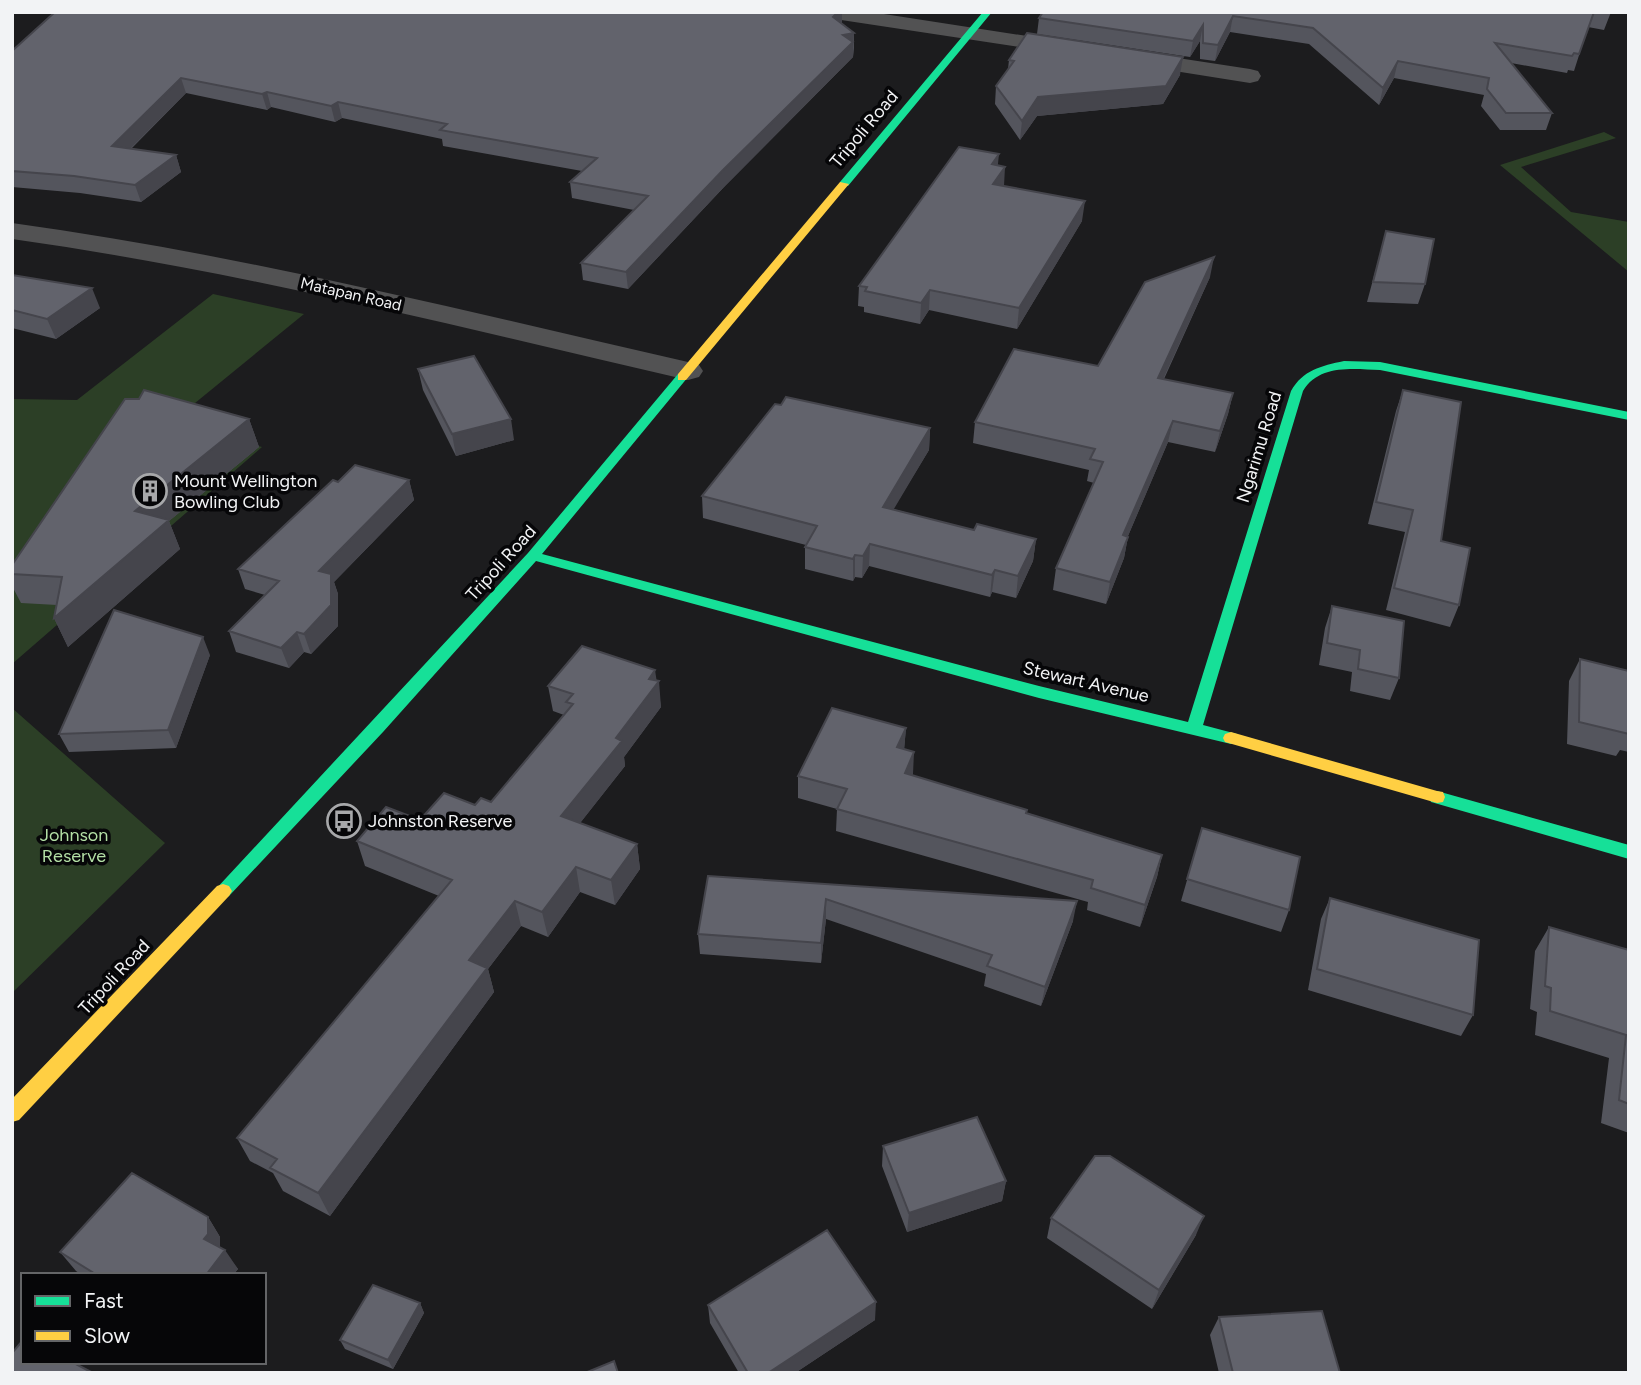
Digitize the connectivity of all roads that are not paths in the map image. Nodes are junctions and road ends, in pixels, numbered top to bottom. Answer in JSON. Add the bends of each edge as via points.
{"nodes":[{"id":1,"x":828,"y":12,"type":"edge"},
{"id":2,"x":988,"y":12,"type":"edge"},
{"id":3,"x":970,"y":33,"type":"junction"},
{"id":4,"x":1250,"y":76,"type":"dead end"},
{"id":5,"x":12,"y":231,"type":"edge"},
{"id":6,"x":688,"y":371,"type":"junction"},
{"id":7,"x":1629,"y":416,"type":"edge"},
{"id":8,"x":533,"y":556,"type":"junction"},
{"id":9,"x":1194,"y":727,"type":"junction"},
{"id":10,"x":1629,"y":852,"type":"edge"},
{"id":11,"x":12,"y":1113,"type":"edge"}],
"edges":[{"from":1,"to":3,"type":"street"},
{"from":2,"to":3,"type":"street","name":"Tripoli Road"},
{"from":3,"to":4,"type":"street"},
{"from":3,"to":6,"type":"street","name":"Tripoli Road"},
{"from":5,"to":6,"type":"street","name":"Matapan Road","via":[[121,246],[290,280]]},
{"from":6,"to":8,"type":"street","name":"Tripoli Road"},
{"from":7,"to":9,"type":"street","name":"Ngarimu Road","via":[[1380,366],[1324,367],[1303,377]]},
{"from":8,"to":9,"type":"street","name":"Stewart Avenue","via":[[999,681]]},
{"from":8,"to":11,"type":"street","name":"Tripoli Road"},
{"from":9,"to":10,"type":"street","name":"Stewart Avenue"}]}
